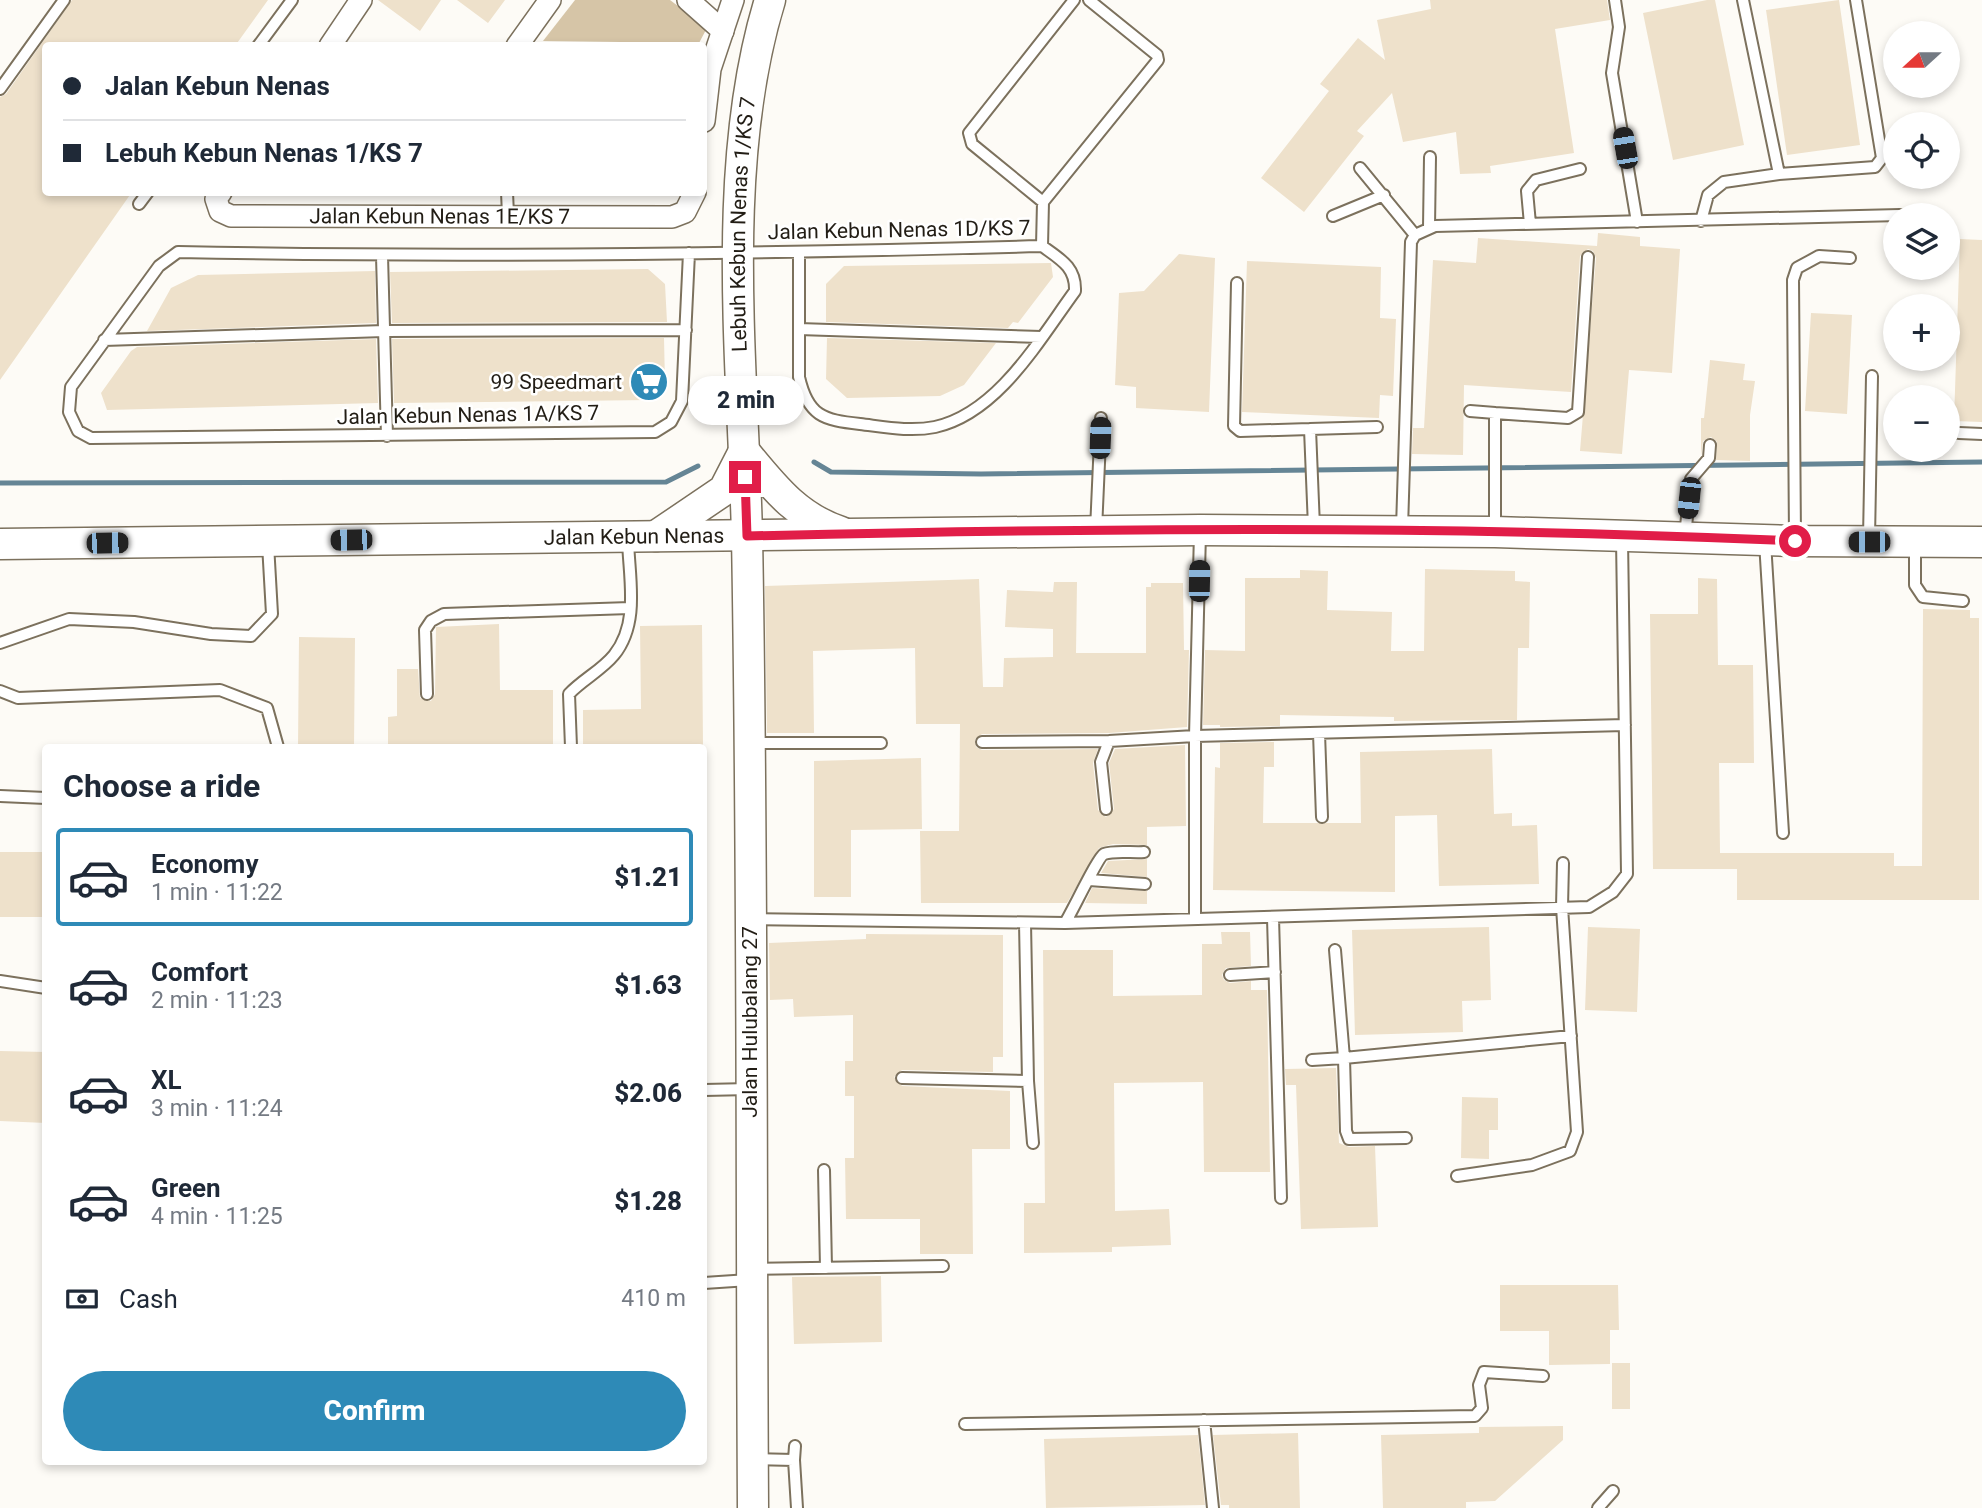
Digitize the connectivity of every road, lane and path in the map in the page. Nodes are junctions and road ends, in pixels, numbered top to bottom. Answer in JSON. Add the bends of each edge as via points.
{"nodes":[{"id":1,"x":64,"y":0,"type":"edge"},
{"id":2,"x":292,"y":0,"type":"edge"},
{"id":3,"x":362,"y":0,"type":"edge"},
{"id":4,"x":550,"y":0,"type":"edge"},
{"id":5,"x":688,"y":0,"type":"edge"},
{"id":6,"x":733,"y":0,"type":"edge"},
{"id":7,"x":770,"y":0,"type":"edge"},
{"id":8,"x":1074,"y":0,"type":"edge"},
{"id":9,"x":1088,"y":0,"type":"edge"},
{"id":10,"x":1615,"y":0,"type":"edge"},
{"id":11,"x":1743,"y":0,"type":"edge"},
{"id":12,"x":1856,"y":0,"type":"edge"},
{"id":13,"x":723,"y":31,"type":"junction"},
{"id":14,"x":261,"y":42,"type":"edge"},
{"id":15,"x":333,"y":42,"type":"edge"},
{"id":16,"x":520,"y":42,"type":"edge"},
{"id":17,"x":707,"y":69,"type":"edge"},
{"id":18,"x":0,"y":89,"type":"edge"},
{"id":19,"x":1430,"y":157,"type":"dead end"},
{"id":20,"x":1360,"y":168,"type":"dead end"},
{"id":21,"x":1580,"y":169,"type":"dead end"},
{"id":22,"x":1779,"y":174,"type":"junction"},
{"id":23,"x":1384,"y":195,"type":"junction"},
{"id":24,"x":145,"y":196,"type":"edge"},
{"id":25,"x":218,"y":196,"type":"edge"},
{"id":26,"x":507,"y":196,"type":"edge"},
{"id":27,"x":693,"y":196,"type":"edge"},
{"id":28,"x":1043,"y":202,"type":"junction"},
{"id":29,"x":139,"y":204,"type":"dead end"},
{"id":30,"x":508,"y":215,"type":"junction"},
{"id":31,"x":1333,"y":216,"type":"dead end"},
{"id":32,"x":1883,"y":216,"type":"edge"},
{"id":33,"x":1701,"y":221,"type":"junction"},
{"id":34,"x":1637,"y":222,"type":"junction"},
{"id":35,"x":1530,"y":224,"type":"junction"},
{"id":36,"x":1429,"y":227,"type":"junction"},
{"id":37,"x":1415,"y":235,"type":"junction"},
{"id":38,"x":1042,"y":246,"type":"junction"},
{"id":39,"x":689,"y":253,"type":"junction"},
{"id":40,"x":740,"y":253,"type":"junction"},
{"id":41,"x":799,"y":253,"type":"junction"},
{"id":42,"x":382,"y":256,"type":"junction"},
{"id":43,"x":1588,"y":257,"type":"dead end"},
{"id":44,"x":1850,"y":258,"type":"dead end"},
{"id":45,"x":1237,"y":283,"type":"dead end"},
{"id":46,"x":799,"y":329,"type":"junction"},
{"id":47,"x":685,"y":330,"type":"junction"},
{"id":48,"x":384,"y":331,"type":"junction"},
{"id":49,"x":1041,"y":337,"type":"junction"},
{"id":50,"x":104,"y":340,"type":"junction"},
{"id":51,"x":1872,"y":376,"type":"dead end"},
{"id":52,"x":1470,"y":411,"type":"dead end"},
{"id":53,"x":1495,"y":413,"type":"junction"},
{"id":54,"x":1101,"y":418,"type":"dead end"},
{"id":55,"x":1377,"y":427,"type":"dead end"},
{"id":56,"x":1310,"y":429,"type":"junction"},
{"id":57,"x":1960,"y":433,"type":"edge"},
{"id":58,"x":1982,"y":434,"type":"edge"},
{"id":59,"x":387,"y":436,"type":"junction"},
{"id":60,"x":91,"y":438,"type":"joint"},
{"id":61,"x":1710,"y":444,"type":"dead end"},
{"id":62,"x":745,"y":462,"type":"junction"},
{"id":63,"x":1096,"y":530,"type":"junction"},
{"id":64,"x":1200,"y":530,"type":"junction"},
{"id":65,"x":1314,"y":530,"type":"junction"},
{"id":66,"x":1402,"y":531,"type":"junction"},
{"id":67,"x":1495,"y":531,"type":"junction"},
{"id":68,"x":846,"y":534,"type":"junction"},
{"id":69,"x":1622,"y":534,"type":"junction"},
{"id":70,"x":747,"y":536,"type":"junction"},
{"id":71,"x":642,"y":537,"type":"junction"},
{"id":72,"x":1685,"y":537,"type":"junction"},
{"id":73,"x":1765,"y":540,"type":"junction"},
{"id":74,"x":268,"y":541,"type":"junction"},
{"id":75,"x":1795,"y":541,"type":"junction"},
{"id":76,"x":1869,"y":542,"type":"junction"},
{"id":77,"x":1915,"y":542,"type":"junction"},
{"id":78,"x":1982,"y":542,"type":"edge"},
{"id":79,"x":0,"y":544,"type":"edge"},
{"id":80,"x":1963,"y":601,"type":"dead end"},
{"id":81,"x":630,"y":608,"type":"junction"},
{"id":82,"x":0,"y":643,"type":"edge"},
{"id":83,"x":0,"y":691,"type":"edge"},
{"id":84,"x":427,"y":694,"type":"dead end"},
{"id":85,"x":1625,"y":725,"type":"junction"},
{"id":86,"x":1319,"y":733,"type":"junction"},
{"id":87,"x":1195,"y":736,"type":"junction"},
{"id":88,"x":1109,"y":741,"type":"junction"},
{"id":89,"x":982,"y":742,"type":"dead end"},
{"id":90,"x":748,"y":743,"type":"junction"},
{"id":91,"x":881,"y":743,"type":"dead end"},
{"id":92,"x":277,"y":744,"type":"edge"},
{"id":93,"x":571,"y":744,"type":"edge"},
{"id":94,"x":0,"y":796,"type":"edge"},
{"id":95,"x":42,"y":798,"type":"edge"},
{"id":96,"x":1106,"y":809,"type":"dead end"},
{"id":97,"x":1322,"y":817,"type":"dead end"},
{"id":98,"x":1783,"y":833,"type":"dead end"},
{"id":99,"x":1144,"y":852,"type":"dead end"},
{"id":100,"x":1563,"y":863,"type":"dead end"},
{"id":101,"x":1089,"y":880,"type":"junction"},
{"id":102,"x":1145,"y":884,"type":"dead end"},
{"id":103,"x":1562,"y":908,"type":"junction"},
{"id":104,"x":1273,"y":918,"type":"junction"},
{"id":105,"x":749,"y":919,"type":"junction"},
{"id":106,"x":1195,"y":919,"type":"junction"},
{"id":107,"x":1025,"y":923,"type":"junction"},
{"id":108,"x":1065,"y":923,"type":"junction"},
{"id":109,"x":1335,"y":950,"type":"dead end"},
{"id":110,"x":1275,"y":972,"type":"junction"},
{"id":111,"x":1230,"y":975,"type":"dead end"},
{"id":112,"x":0,"y":981,"type":"edge"},
{"id":113,"x":42,"y":987,"type":"edge"},
{"id":114,"x":1571,"y":1035,"type":"junction"},
{"id":115,"x":1344,"y":1058,"type":"junction"},
{"id":116,"x":1312,"y":1060,"type":"dead end"},
{"id":117,"x":902,"y":1078,"type":"dead end"},
{"id":118,"x":1028,"y":1081,"type":"junction"},
{"id":119,"x":751,"y":1089,"type":"junction"},
{"id":120,"x":707,"y":1090,"type":"edge"},
{"id":121,"x":1406,"y":1138,"type":"dead end"},
{"id":122,"x":1032,"y":1143,"type":"dead end"},
{"id":123,"x":824,"y":1170,"type":"dead end"},
{"id":124,"x":1457,"y":1176,"type":"dead end"},
{"id":125,"x":1281,"y":1198,"type":"dead end"},
{"id":126,"x":943,"y":1266,"type":"dead end"},
{"id":127,"x":826,"y":1268,"type":"junction"},
{"id":128,"x":752,"y":1274,"type":"junction"},
{"id":129,"x":707,"y":1282,"type":"edge"},
{"id":130,"x":1543,"y":1376,"type":"dead end"},
{"id":131,"x":1204,"y":1420,"type":"junction"},
{"id":132,"x":965,"y":1424,"type":"dead end"},
{"id":133,"x":795,"y":1446,"type":"dead end"},
{"id":134,"x":753,"y":1459,"type":"junction"},
{"id":135,"x":794,"y":1460,"type":"junction"},
{"id":136,"x":1613,"y":1491,"type":"dead end"},
{"id":137,"x":753,"y":1508,"type":"edge"},
{"id":138,"x":797,"y":1508,"type":"edge"},
{"id":139,"x":1213,"y":1508,"type":"edge"},
{"id":140,"x":1598,"y":1508,"type":"edge"}],
"edges":[{"from":1,"to":18,"type":"lane"},
{"from":2,"to":14,"type":"lane"},
{"from":3,"to":15,"type":"street"},
{"from":4,"to":16,"type":"street"},
{"from":5,"to":13,"type":"street"},
{"from":6,"to":13,"type":"street"},
{"from":7,"to":40,"type":"street","name":"Lebuh Kebun Nenas 1/KS 7","via":[[754,57],[748,105]]},
{"from":8,"to":28,"type":"lane","via":[[968,133],[972,144]]},
{"from":9,"to":28,"type":"lane","via":[[1158,60]]},
{"from":10,"to":34,"type":"lane","via":[[1619,27],[1612,73]]},
{"from":11,"to":22,"type":"lane"},
{"from":12,"to":22,"type":"lane","via":[[1882,158],[1875,167]]},
{"from":13,"to":17,"type":"street"},
{"from":19,"to":36,"type":"lane"},
{"from":20,"to":23,"type":"lane"},
{"from":21,"to":35,"type":"lane","via":[[1536,180],[1527,191]]},
{"from":22,"to":33,"type":"lane","via":[[1724,182],[1708,195]]},
{"from":23,"to":31,"type":"lane"},
{"from":23,"to":37,"type":"lane"},
{"from":24,"to":29,"type":"lane"},
{"from":25,"to":30,"type":"street","name":"Jalan Kebun Nenas 1E/KS 7","via":[[220,211],[231,216]]},
{"from":26,"to":30,"type":"lane"},
{"from":27,"to":30,"type":"street","name":"Jalan Kebun Nenas 1E/KS 7","via":[[685,212],[672,217]]},
{"from":28,"to":38,"type":"lane"},
{"from":32,"to":33,"type":"lane"},
{"from":33,"to":34,"type":"lane"},
{"from":34,"to":35,"type":"lane"},
{"from":35,"to":36,"type":"lane"},
{"from":36,"to":37,"type":"lane"},
{"from":37,"to":66,"type":"lane","via":[[1411,242]]},
{"from":38,"to":41,"type":"lane","name":"Jalan Kebun Nenas 1D/KS 7"},
{"from":38,"to":49,"type":"lane","name":"Jalan Kebun Nenas 1D/KS 7","via":[[1068,264],[1075,291]]},
{"from":39,"to":40,"type":"lane","name":"Jalan Kebun Nenas 1D/KS 7"},
{"from":39,"to":42,"type":"lane","name":"Jalan Kebun Nenas 1D/KS 7"},
{"from":39,"to":47,"type":"lane","name":"Jalan Kebun Nenas 1A/KS 7"},
{"from":40,"to":41,"type":"lane","name":"Jalan Kebun Nenas 1D/KS 7"},
{"from":40,"to":62,"type":"street","name":"Lebuh Kebun Nenas 1/KS 7"},
{"from":41,"to":46,"type":"lane"},
{"from":42,"to":48,"type":"lane"},
{"from":42,"to":50,"type":"lane","name":"Jalan Kebun Nenas 1D/KS 7","via":[[178,252],[159,266]]},
{"from":43,"to":53,"type":"lane","via":[[1578,412],[1568,418]]},
{"from":44,"to":75,"type":"lane","via":[[1819,256],[1797,268],[1793,280]]},
{"from":45,"to":56,"type":"lane","via":[[1234,426],[1240,431]]},
{"from":46,"to":49,"type":"lane"},
{"from":46,"to":49,"type":"lane","via":[[799,377],[812,407],[827,421],[906,430],[965,416],[990,400]]},
{"from":47,"to":48,"type":"lane"},
{"from":47,"to":59,"type":"lane","name":"Jalan Kebun Nenas 1A/KS 7","via":[[682,401],[671,422],[655,432]]},
{"from":48,"to":50,"type":"lane"},
{"from":48,"to":59,"type":"lane"},
{"from":50,"to":60,"type":"lane","name":"Jalan Kebun Nenas 1D/KS 7","via":[[71,387],[69,412],[78,431]]},
{"from":51,"to":76,"type":"lane"},
{"from":52,"to":53,"type":"lane"},
{"from":53,"to":67,"type":"lane"},
{"from":54,"to":63,"type":"lane"},
{"from":55,"to":56,"type":"lane"},
{"from":56,"to":65,"type":"lane"},
{"from":57,"to":58,"type":"lane"},
{"from":59,"to":60,"type":"lane","name":"Jalan Kebun Nenas 1A/KS 7"},
{"from":61,"to":72,"type":"lane","via":[[1709,458],[1691,479]]},
{"from":62,"to":68,"type":"street","via":[[818,524]]},
{"from":62,"to":70,"type":"street","name":"Lebuh Kebun Nenas 1/KS 7"},
{"from":62,"to":71,"type":"street","via":[[724,490]]},
{"from":63,"to":64,"type":"street","name":"Jalan Kebun Nenas"},
{"from":63,"to":68,"type":"street","name":"Jalan Kebun Nenas"},
{"from":64,"to":65,"type":"street","name":"Jalan Kebun Nenas"},
{"from":64,"to":87,"type":"lane"},
{"from":65,"to":66,"type":"street","name":"Jalan Kebun Nenas"},
{"from":66,"to":67,"type":"street","name":"Jalan Kebun Nenas"},
{"from":67,"to":69,"type":"street","name":"Jalan Kebun Nenas"},
{"from":68,"to":70,"type":"street","name":"Jalan Kebun Nenas"},
{"from":69,"to":72,"type":"street","name":"Jalan Kebun Nenas"},
{"from":69,"to":85,"type":"lane"},
{"from":70,"to":71,"type":"street","name":"Jalan Kebun Nenas"},
{"from":70,"to":90,"type":"street","name":"Jalan Hulubalang 27"},
{"from":71,"to":74,"type":"street","name":"Jalan Kebun Nenas"},
{"from":71,"to":81,"type":"lane"},
{"from":72,"to":73,"type":"street","name":"Jalan Kebun Nenas"},
{"from":73,"to":75,"type":"street","name":"Jalan Kebun Nenas"},
{"from":73,"to":98,"type":"lane"},
{"from":74,"to":79,"type":"street","name":"Jalan Kebun Nenas"},
{"from":74,"to":82,"type":"lane","via":[[272,614],[251,636],[69,619]]},
{"from":75,"to":76,"type":"street","name":"Jalan Kebun Nenas"},
{"from":76,"to":77,"type":"street","name":"Jalan Kebun Nenas"},
{"from":77,"to":78,"type":"street","name":"Jalan Kebun Nenas"},
{"from":77,"to":80,"type":"lane","via":[[1915,585],[1923,597]]},
{"from":81,"to":84,"type":"lane","via":[[444,614],[425,630]]},
{"from":81,"to":93,"type":"lane","via":[[629,629],[614,656],[569,694]]},
{"from":83,"to":92,"type":"lane","via":[[18,698],[220,690],[268,708]]},
{"from":85,"to":86,"type":"lane"},
{"from":85,"to":103,"type":"lane","via":[[1627,874],[1613,892],[1589,907]]},
{"from":86,"to":87,"type":"lane"},
{"from":86,"to":97,"type":"lane"},
{"from":87,"to":88,"type":"lane"},
{"from":87,"to":106,"type":"lane"},
{"from":88,"to":89,"type":"lane"},
{"from":88,"to":96,"type":"lane","via":[[1101,762]]},
{"from":90,"to":91,"type":"lane"},
{"from":90,"to":105,"type":"street","name":"Jalan Hulubalang 27"},
{"from":94,"to":95,"type":"lane"},
{"from":99,"to":101,"type":"lane","via":[[1104,854],[1094,862]]},
{"from":100,"to":103,"type":"lane"},
{"from":101,"to":102,"type":"lane"},
{"from":101,"to":108,"type":"lane"},
{"from":103,"to":104,"type":"lane"},
{"from":103,"to":114,"type":"lane"},
{"from":104,"to":106,"type":"lane"},
{"from":104,"to":110,"type":"lane"},
{"from":105,"to":107,"type":"lane"},
{"from":105,"to":119,"type":"street","name":"Jalan Hulubalang 27"},
{"from":106,"to":108,"type":"lane"},
{"from":107,"to":108,"type":"lane"},
{"from":107,"to":118,"type":"lane"},
{"from":109,"to":115,"type":"lane"},
{"from":110,"to":111,"type":"lane"},
{"from":110,"to":125,"type":"lane"},
{"from":112,"to":113,"type":"lane"},
{"from":114,"to":115,"type":"lane"},
{"from":114,"to":124,"type":"lane","via":[[1577,1132],[1570,1151],[1532,1165]]},
{"from":115,"to":116,"type":"lane"},
{"from":115,"to":121,"type":"lane","via":[[1349,1139]]},
{"from":117,"to":118,"type":"lane"},
{"from":118,"to":122,"type":"lane"},
{"from":119,"to":120,"type":"lane"},
{"from":119,"to":128,"type":"street","name":"Jalan Hulubalang 27"},
{"from":123,"to":127,"type":"lane"},
{"from":126,"to":127,"type":"lane"},
{"from":127,"to":128,"type":"lane"},
{"from":128,"to":129,"type":"lane"},
{"from":128,"to":134,"type":"street","name":"Jalan Hulubalang 27"},
{"from":130,"to":131,"type":"lane","via":[[1483,1372],[1479,1385],[1482,1408],[1475,1416]]},
{"from":131,"to":132,"type":"lane"},
{"from":131,"to":139,"type":"lane"},
{"from":133,"to":135,"type":"lane"},
{"from":134,"to":135,"type":"lane"},
{"from":134,"to":137,"type":"street","name":"Jalan Hulubalang 27"},
{"from":135,"to":138,"type":"lane"},
{"from":136,"to":140,"type":"lane"}]}
